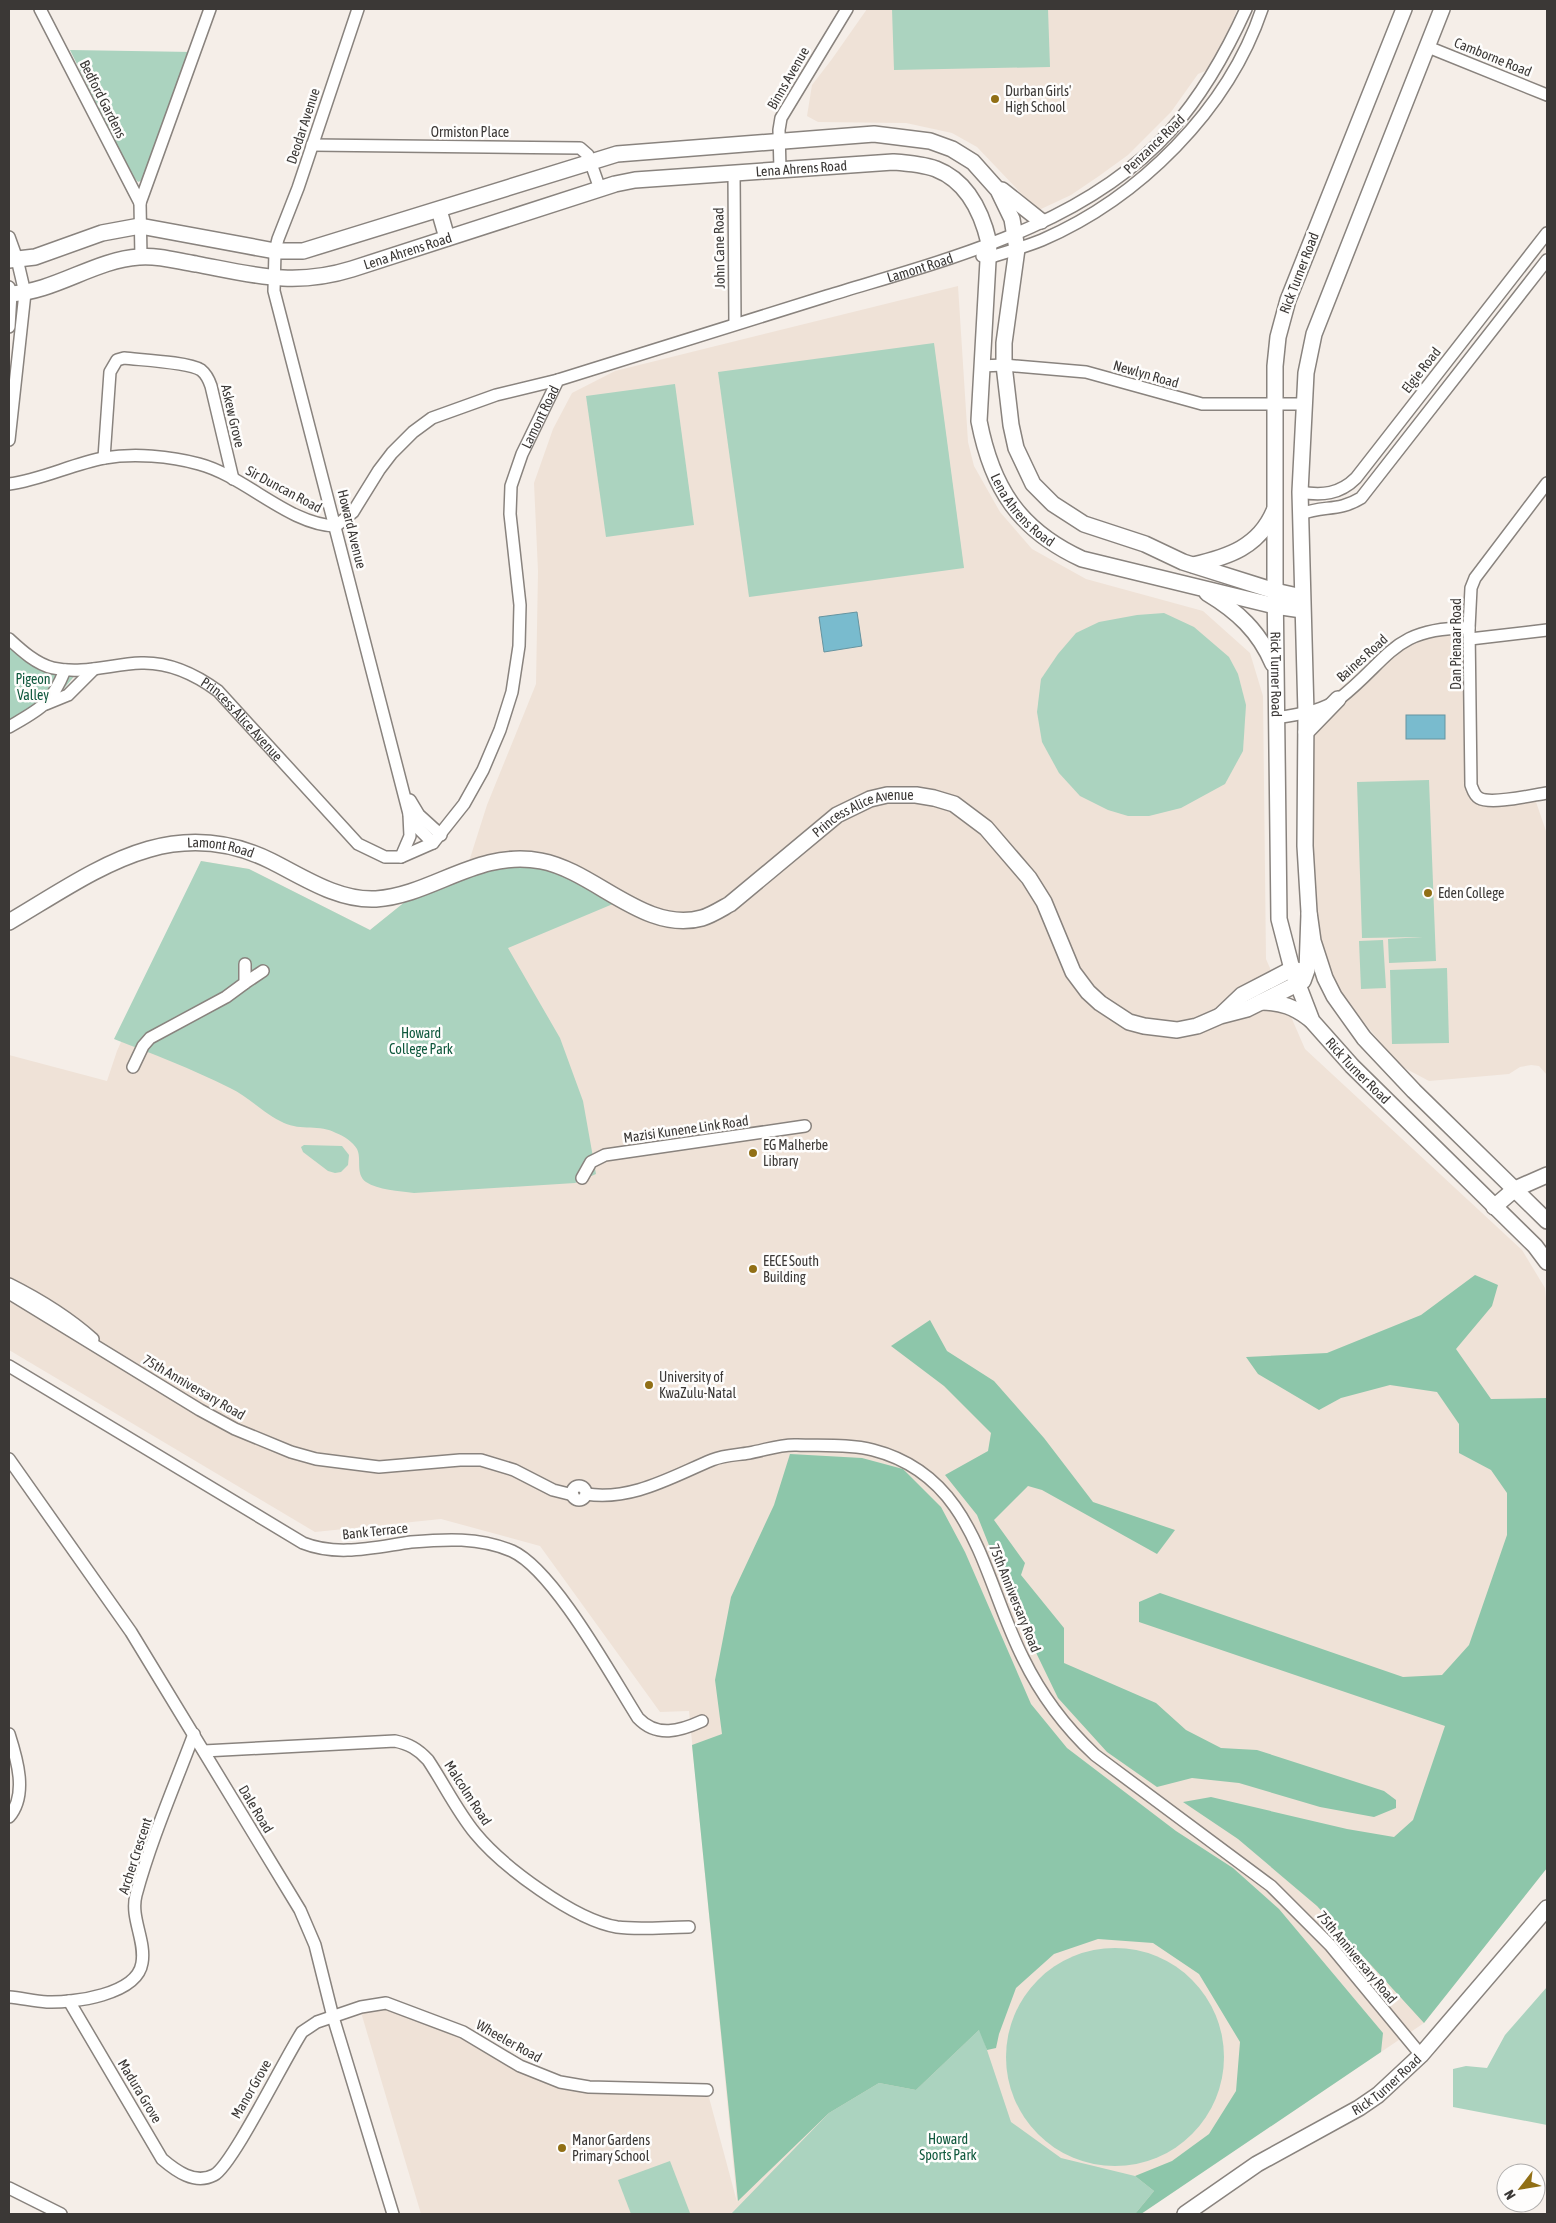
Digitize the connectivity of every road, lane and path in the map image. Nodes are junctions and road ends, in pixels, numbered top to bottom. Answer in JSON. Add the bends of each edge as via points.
{"nodes":[{"id":1,"x":40,"y":9,"type":"edge"},
{"id":2,"x":210,"y":9,"type":"edge"},
{"id":3,"x":358,"y":9,"type":"edge"},
{"id":4,"x":847,"y":9,"type":"edge"},
{"id":5,"x":1246,"y":9,"type":"edge"},
{"id":6,"x":1262,"y":9,"type":"edge"},
{"id":7,"x":1404,"y":9,"type":"edge"},
{"id":8,"x":1442,"y":9,"type":"edge"},
{"id":9,"x":1428,"y":48,"type":"junction"},
{"id":10,"x":1226,"y":52,"type":"junction"},
{"id":11,"x":1239,"y":58,"type":"junction"},
{"id":12,"x":1547,"y":95,"type":"edge"},
{"id":13,"x":779,"y":140,"type":"junction"},
{"id":14,"x":1156,"y":144,"type":"junction"},
{"id":15,"x":312,"y":145,"type":"junction"},
{"id":16,"x":1167,"y":156,"type":"junction"},
{"id":17,"x":591,"y":162,"type":"junction"},
{"id":18,"x":780,"y":170,"type":"junction"},
{"id":19,"x":734,"y":172,"type":"junction"},
{"id":20,"x":993,"y":183,"type":"junction"},
{"id":21,"x":600,"y":189,"type":"junction"},
{"id":22,"x":140,"y":203,"type":"junction"},
{"id":23,"x":439,"y":210,"type":"junction"},
{"id":24,"x":1041,"y":221,"type":"junction"},
{"id":25,"x":140,"y":226,"type":"junction"},
{"id":26,"x":1014,"y":233,"type":"junction"},
{"id":27,"x":1547,"y":233,"type":"edge"},
{"id":28,"x":9,"y":237,"type":"edge"},
{"id":29,"x":447,"y":238,"type":"junction"},
{"id":30,"x":1017,"y":249,"type":"junction"},
{"id":31,"x":988,"y":250,"type":"junction"},
{"id":32,"x":275,"y":251,"type":"junction"},
{"id":33,"x":140,"y":257,"type":"junction"},
{"id":34,"x":13,"y":260,"type":"edge"},
{"id":35,"x":1547,"y":260,"type":"edge"},
{"id":36,"x":274,"y":278,"type":"junction"},
{"id":37,"x":1506,"y":286,"type":"junction"},
{"id":38,"x":13,"y":292,"type":"edge"},
{"id":39,"x":1519,"y":296,"type":"junction"},
{"id":40,"x":735,"y":324,"type":"junction"},
{"id":41,"x":9,"y":327,"type":"edge"},
{"id":42,"x":1004,"y":365,"type":"junction"},
{"id":43,"x":981,"y":366,"type":"junction"},
{"id":44,"x":558,"y":380,"type":"junction"},
{"id":45,"x":1275,"y":404,"type":"junction"},
{"id":46,"x":1304,"y":404,"type":"junction"},
{"id":47,"x":9,"y":440,"type":"edge"},
{"id":48,"x":1375,"y":452,"type":"junction"},
{"id":49,"x":104,"y":458,"type":"junction"},
{"id":50,"x":1389,"y":463,"type":"junction"},
{"id":51,"x":232,"y":478,"type":"junction"},
{"id":52,"x":9,"y":484,"type":"edge"},
{"id":53,"x":1547,"y":484,"type":"edge"},
{"id":54,"x":1300,"y":492,"type":"junction"},
{"id":55,"x":1275,"y":507,"type":"junction"},
{"id":56,"x":1300,"y":514,"type":"junction"},
{"id":57,"x":336,"y":526,"type":"junction"},
{"id":58,"x":1153,"y":548,"type":"junction"},
{"id":59,"x":1192,"y":565,"type":"junction"},
{"id":60,"x":1146,"y":574,"type":"junction"},
{"id":61,"x":1193,"y":584,"type":"junction"},
{"id":62,"x":1275,"y":599,"type":"junction"},
{"id":63,"x":1302,"y":603,"type":"junction"},
{"id":64,"x":1547,"y":630,"type":"edge"},
{"id":65,"x":1469,"y":633,"type":"junction"},
{"id":66,"x":9,"y":639,"type":"edge"},
{"id":67,"x":94,"y":669,"type":"junction"},
{"id":68,"x":65,"y":670,"type":"junction"},
{"id":69,"x":1276,"y":670,"type":"junction"},
{"id":70,"x":1338,"y":699,"type":"junction"},
{"id":71,"x":46,"y":704,"type":"junction"},
{"id":72,"x":1306,"y":713,"type":"junction"},
{"id":73,"x":1277,"y":718,"type":"junction"},
{"id":74,"x":9,"y":727,"type":"edge"},
{"id":75,"x":1306,"y":732,"type":"junction"},
{"id":76,"x":403,"y":788,"type":"junction"},
{"id":77,"x":1547,"y":793,"type":"edge"},
{"id":78,"x":409,"y":814,"type":"junction"},
{"id":79,"x":437,"y":839,"type":"junction"},
{"id":80,"x":401,"y":856,"type":"junction"},
{"id":81,"x":438,"y":880,"type":"joint"},
{"id":82,"x":1309,"y":914,"type":"junction"},
{"id":83,"x":9,"y":922,"type":"edge"},
{"id":84,"x":245,"y":964,"type":"dead end"},
{"id":85,"x":263,"y":971,"type":"dead end"},
{"id":86,"x":1299,"y":976,"type":"junction"},
{"id":87,"x":245,"y":984,"type":"junction"},
{"id":88,"x":1334,"y":996,"type":"junction"},
{"id":89,"x":1260,"y":1002,"type":"junction"},
{"id":90,"x":1220,"y":1016,"type":"junction"},
{"id":91,"x":1312,"y":1020,"type":"junction"},
{"id":92,"x":133,"y":1067,"type":"dead end"},
{"id":93,"x":805,"y":1126,"type":"dead end"},
{"id":94,"x":1547,"y":1175,"type":"edge"},
{"id":95,"x":582,"y":1178,"type":"dead end"},
{"id":96,"x":1515,"y":1189,"type":"junction"},
{"id":97,"x":1494,"y":1207,"type":"junction"},
{"id":98,"x":1547,"y":1221,"type":"edge"},
{"id":99,"x":1547,"y":1262,"type":"edge"},
{"id":100,"x":9,"y":1284,"type":"edge"},
{"id":101,"x":9,"y":1293,"type":"edge"},
{"id":102,"x":110,"y":1354,"type":"junction"},
{"id":103,"x":9,"y":1366,"type":"edge"},
{"id":104,"x":9,"y":1459,"type":"edge"},
{"id":105,"x":702,"y":1721,"type":"dead end"},
{"id":106,"x":9,"y":1734,"type":"edge"},
{"id":107,"x":194,"y":1734,"type":"junction"},
{"id":108,"x":204,"y":1751,"type":"junction"},
{"id":109,"x":9,"y":1817,"type":"edge"},
{"id":110,"x":1547,"y":1908,"type":"edge"},
{"id":111,"x":689,"y":1927,"type":"dead end"},
{"id":112,"x":9,"y":1997,"type":"edge"},
{"id":113,"x":69,"y":2001,"type":"junction"},
{"id":114,"x":333,"y":2018,"type":"junction"},
{"id":115,"x":1421,"y":2055,"type":"junction"},
{"id":116,"x":707,"y":2090,"type":"dead end"},
{"id":117,"x":200,"y":2178,"type":"joint"},
{"id":118,"x":9,"y":2188,"type":"edge"},
{"id":119,"x":61,"y":2214,"type":"edge"},
{"id":120,"x":393,"y":2214,"type":"edge"},
{"id":121,"x":1186,"y":2214,"type":"edge"}],
"edges":[{"from":1,"to":22,"type":"street","name":"Bedford Gardens"},
{"from":2,"to":22,"type":"street","name":"Bedford Gardens"},
{"from":3,"to":15,"type":"street","name":"Deodar Avenue"},
{"from":4,"to":13,"type":"street","name":"Binns Avenue","via":[[785,107]]},
{"from":5,"to":10,"type":"street","name":"Penzance Road"},
{"from":6,"to":11,"type":"street","name":"Penzance Road"},
{"from":7,"to":45,"type":"main road","name":"Rick Turner Road","via":[[1288,300],[1278,337]]},
{"from":8,"to":9,"type":"main road","name":"Rick Turner Road"},
{"from":9,"to":12,"type":"street","name":"Camborne Road"},
{"from":9,"to":46,"type":"main road","name":"Rick Turner Road","via":[[1314,334]]},
{"from":10,"to":11,"type":"street"},
{"from":10,"to":14,"type":"street","name":"Penzance Road","via":[[1198,95]]},
{"from":11,"to":16,"type":"street","name":"Penzance Road","via":[[1198,121]]},
{"from":13,"to":17,"type":"main road","name":"Lena Ahrens Road","via":[[617,154]]},
{"from":13,"to":18,"type":"street","name":"Binns Avenue"},
{"from":13,"to":20,"type":"main road","name":"Lena Ahrens Road","via":[[874,134],[930,141],[952,149],[972,162]]},
{"from":14,"to":16,"type":"street"},
{"from":14,"to":24,"type":"street","name":"Penzance Road","via":[[1112,181]]},
{"from":15,"to":17,"type":"street","name":"Ormiston Place","via":[[567,146],[580,148]]},
{"from":15,"to":32,"type":"street","name":"Deodar Avenue"},
{"from":16,"to":30,"type":"street","name":"Penzance Road","via":[[1096,211]]},
{"from":17,"to":21,"type":"street"},
{"from":17,"to":23,"type":"main road","name":"Lena Ahrens Road"},
{"from":18,"to":19,"type":"main road","name":"Lena Ahrens Road"},
{"from":18,"to":31,"type":"main road","name":"Lena Ahrens Road","via":[[893,162],[937,170],[953,180],[976,206],[985,225]]},
{"from":19,"to":21,"type":"main road","name":"Lena Ahrens Road","via":[[635,180]]},
{"from":19,"to":40,"type":"street","name":"John Cane Road"},
{"from":20,"to":24,"type":"main road"},
{"from":20,"to":26,"type":"main road","name":"Lena Ahrens Road","via":[[1006,202]]},
{"from":21,"to":29,"type":"main road","name":"Lena Ahrens Road"},
{"from":22,"to":25,"type":"street","name":"Bedford Gardens"},
{"from":23,"to":29,"type":"main road"},
{"from":23,"to":32,"type":"main road","name":"Lena Ahrens Road","via":[[325,246],[303,251]]},
{"from":24,"to":26,"type":"street","name":"Penzance Road"},
{"from":25,"to":32,"type":"main road","name":"Lena Ahrens Road"},
{"from":25,"to":33,"type":"street","name":"Bedford Gardens"},
{"from":25,"to":34,"type":"main road","name":"Lena Ahrens Road","via":[[102,233],[36,257]]},
{"from":26,"to":30,"type":"main road","name":"Lena Ahrens Road"},
{"from":26,"to":31,"type":"street","name":"Penzance Road"},
{"from":27,"to":37,"type":"street","name":"Elgie Road"},
{"from":28,"to":34,"type":"street"},
{"from":29,"to":36,"type":"main road","name":"Lena Ahrens Road","via":[[330,276],[296,280]]},
{"from":30,"to":31,"type":"street","name":"Penzance Road"},
{"from":30,"to":42,"type":"main road","name":"Lena Ahrens Road"},
{"from":31,"to":40,"type":"street","name":"Lamont Road","via":[[971,252]]},
{"from":31,"to":43,"type":"main road","name":"Lena Ahrens Road"},
{"from":32,"to":36,"type":"street","name":"Deodar Avenue"},
{"from":33,"to":36,"type":"main road","name":"Lena Ahrens Road"},
{"from":33,"to":38,"type":"main road","name":"Lena Ahrens Road","via":[[120,260],[46,288]]},
{"from":34,"to":38,"type":"street"},
{"from":35,"to":39,"type":"street"},
{"from":36,"to":57,"type":"street","name":"Howard Avenue","via":[[274,291]]},
{"from":37,"to":39,"type":"street"},
{"from":37,"to":48,"type":"street","name":"Elgie Road"},
{"from":38,"to":41,"type":"street"},
{"from":38,"to":47,"type":"street"},
{"from":39,"to":50,"type":"street"},
{"from":40,"to":44,"type":"street","name":"Lamont Road"},
{"from":42,"to":43,"type":"street","name":"Newlyn Road"},
{"from":42,"to":45,"type":"street","name":"Newlyn Road","via":[[1086,372],[1202,404]]},
{"from":42,"to":58,"type":"main road","name":"Lena Ahrens Road","via":[[1014,441],[1033,484],[1053,504],[1084,524]]},
{"from":43,"to":60,"type":"main road","name":"Lena Ahrens Road","via":[[979,421],[983,442],[994,477],[1014,510],[1028,525],[1064,551],[1082,559]]},
{"from":44,"to":57,"type":"street","via":[[496,395],[432,418],[392,454],[352,512]]},
{"from":44,"to":79,"type":"street","name":"Lamont Road","via":[[522,454],[511,486],[510,514],[520,605],[519,646],[512,692],[483,770],[464,804]]},
{"from":45,"to":46,"type":"street","name":"Newlyn Road"},
{"from":45,"to":55,"type":"main road","name":"Rick Turner Road"},
{"from":46,"to":54,"type":"main road","name":"Rick Turner Road"},
{"from":48,"to":50,"type":"street"},
{"from":48,"to":54,"type":"street","name":"Elgie Road","via":[[1356,478],[1342,490],[1324,494]]},
{"from":49,"to":51,"type":"street","name":"Sir Duncan Road","via":[[161,457],[200,464]]},
{"from":49,"to":51,"type":"street","name":"Askew Grove","via":[[110,372],[116,360],[124,358],[190,366],[208,377]]},
{"from":49,"to":52,"type":"street","name":"Sir Duncan Road"},
{"from":50,"to":56,"type":"street","via":[[1362,498],[1340,508]]},
{"from":51,"to":57,"type":"street","name":"Sir Duncan Road","via":[[303,519]]},
{"from":53,"to":65,"type":"street","name":"Dan Pienaar Road","via":[[1475,578],[1471,588]]},
{"from":54,"to":56,"type":"main road","name":"Rick Turner Road"},
{"from":55,"to":59,"type":"main road","via":[[1263,531],[1245,547],[1224,557]]},
{"from":55,"to":62,"type":"main road","name":"Rick Turner Road"},
{"from":56,"to":63,"type":"main road","name":"Rick Turner Road"},
{"from":57,"to":76,"type":"street","name":"Howard Avenue"},
{"from":58,"to":59,"type":"main road","name":"Lena Ahrens Road"},
{"from":58,"to":60,"type":"main road"},
{"from":59,"to":62,"type":"main road","name":"Lena Ahrens Road"},
{"from":60,"to":61,"type":"main road","name":"Lena Ahrens Road"},
{"from":61,"to":62,"type":"main road","name":"Lena Ahrens Road"},
{"from":61,"to":69,"type":"main road","via":[[1244,619],[1267,650]]},
{"from":62,"to":63,"type":"main road","name":"Lena Ahrens Road"},
{"from":62,"to":69,"type":"main road","name":"Rick Turner Road"},
{"from":63,"to":72,"type":"main road","name":"Rick Turner Road"},
{"from":64,"to":65,"type":"street","name":"Baines Road"},
{"from":65,"to":70,"type":"street","name":"Baines Road","via":[[1432,630],[1405,640]]},
{"from":65,"to":77,"type":"street","name":"Dan Pienaar Road","via":[[1471,785],[1478,797],[1487,800]]},
{"from":66,"to":68,"type":"street","name":"Princess Alice Avenue","via":[[38,662]]},
{"from":67,"to":68,"type":"street","name":"Princess Alice Avenue"},
{"from":67,"to":71,"type":"street","via":[[68,695]]},
{"from":67,"to":80,"type":"street","name":"Princess Alice Avenue","via":[[141,663],[186,671],[203,679],[358,844],[385,857]]},
{"from":68,"to":71,"type":"street"},
{"from":69,"to":73,"type":"main road","name":"Rick Turner Road"},
{"from":70,"to":72,"type":"street","name":"Baines Road"},
{"from":70,"to":75,"type":"main road"},
{"from":71,"to":74,"type":"street"},
{"from":72,"to":73,"type":"street","name":"Baines Road"},
{"from":72,"to":75,"type":"main road","name":"Rick Turner Road"},
{"from":73,"to":86,"type":"main road","name":"Rick Turner Road","via":[[1280,919]]},
{"from":75,"to":82,"type":"main road","name":"Rick Turner Road","via":[[1305,846]]},
{"from":76,"to":78,"type":"street","name":"Howard Avenue"},
{"from":76,"to":79,"type":"street","name":"Howard Avenue"},
{"from":78,"to":79,"type":"street","name":"Howard Avenue","via":[[419,830]]},
{"from":78,"to":80,"type":"street","name":"Howard Avenue","via":[[410,836]]},
{"from":79,"to":80,"type":"street","name":"Princess Alice Avenue"},
{"from":81,"to":83,"type":"main road","name":"Lamont Road","via":[[394,896],[360,898],[327,889],[237,847],[192,842],[161,846],[111,862]]},
{"from":81,"to":90,"type":"main road","name":"Princess Alice Avenue","via":[[481,864],[539,860],[573,871],[642,911],[664,919],[691,921],[710,916],[730,904],[853,806],[887,795],[934,798],[969,813],[1009,852],[1044,902],[1073,972],[1100,1003],[1129,1022],[1158,1028],[1177,1030]]},
{"from":82,"to":86,"type":"main road"},
{"from":82,"to":88,"type":"main road","name":"Rick Turner Road","via":[[1317,955]]},
{"from":84,"to":87,"type":"street"},
{"from":85,"to":87,"type":"street"},
{"from":86,"to":88,"type":"main road"},
{"from":86,"to":89,"type":"main road","name":"Princess Alice Avenue"},
{"from":86,"to":90,"type":"main road","name":"Princess Alice Avenue","via":[[1242,995]]},
{"from":86,"to":91,"type":"main road","name":"Rick Turner Road"},
{"from":87,"to":92,"type":"street","via":[[150,1038]]},
{"from":88,"to":96,"type":"main road","name":"Rick Turner Road","via":[[1381,1057]]},
{"from":89,"to":90,"type":"main road","name":"Princess Alice Avenue"},
{"from":89,"to":91,"type":"main road","via":[[1291,1007]]},
{"from":91,"to":97,"type":"main road","name":"Rick Turner Road","via":[[1341,1055]]},
{"from":93,"to":95,"type":"street","name":"Mazisi Kunene Link Road","via":[[605,1155],[591,1162]]},
{"from":94,"to":96,"type":"main road"},
{"from":96,"to":97,"type":"main road"},
{"from":96,"to":98,"type":"main road","name":"Rick Turner Road"},
{"from":97,"to":99,"type":"main road","name":"Rick Turner Road"},
{"from":100,"to":102,"type":"street","via":[[77,1324]]},
{"from":101,"to":102,"type":"street","name":"75th Anniversary Road"},
{"from":102,"to":115,"type":"street","name":"75th Anniversary Road","via":[[235,1428],[291,1452],[333,1462],[379,1467],[481,1460],[514,1470],[554,1490],[574,1492],[581,1487],[586,1494],[606,1496],[636,1491],[721,1457],[787,1444],[871,1450],[895,1457],[923,1473],[947,1495],[969,1529],[1023,1659],[1045,1697],[1076,1738],[1271,1886],[1330,1945]]},
{"from":103,"to":105,"type":"street","name":"Bank Terrace","via":[[303,1543],[344,1551],[452,1538],[478,1541],[511,1551],[537,1568],[551,1585],[646,1726],[665,1731]]},
{"from":104,"to":107,"type":"street","name":"Dale Road","via":[[132,1632]]},
{"from":106,"to":109,"type":"street","via":[[18,1765],[19,1788],[14,1811]]},
{"from":107,"to":108,"type":"street","name":"Dale Road"},
{"from":107,"to":113,"type":"street","name":"Archer Crescent","via":[[134,1901],[142,1950],[138,1974],[122,1989]]},
{"from":108,"to":111,"type":"street","name":"Malcolm Road","via":[[395,1740],[409,1744],[428,1760],[464,1818],[488,1848],[532,1884],[592,1919],[614,1926]]},
{"from":108,"to":114,"type":"street","name":"Dale Road","via":[[300,1910],[315,1945]]},
{"from":110,"to":115,"type":"main road","name":"Rick Turner Road"},
{"from":112,"to":113,"type":"street","name":"Archer Crescent"},
{"from":113,"to":117,"type":"street","name":"Madura Grove","via":[[162,2159],[185,2176]]},
{"from":114,"to":116,"type":"street","name":"Wheeler Road","via":[[361,2007],[386,2003],[463,2032],[520,2066],[560,2082],[589,2087]]},
{"from":114,"to":117,"type":"street","name":"Manor Grove","via":[[317,2022],[302,2032],[230,2156],[213,2176]]},
{"from":114,"to":120,"type":"street","name":"Dale Road"},
{"from":115,"to":121,"type":"main road","name":"Rick Turner Road","via":[[1359,2108],[1257,2164]]},
{"from":118,"to":119,"type":"street"}]}
